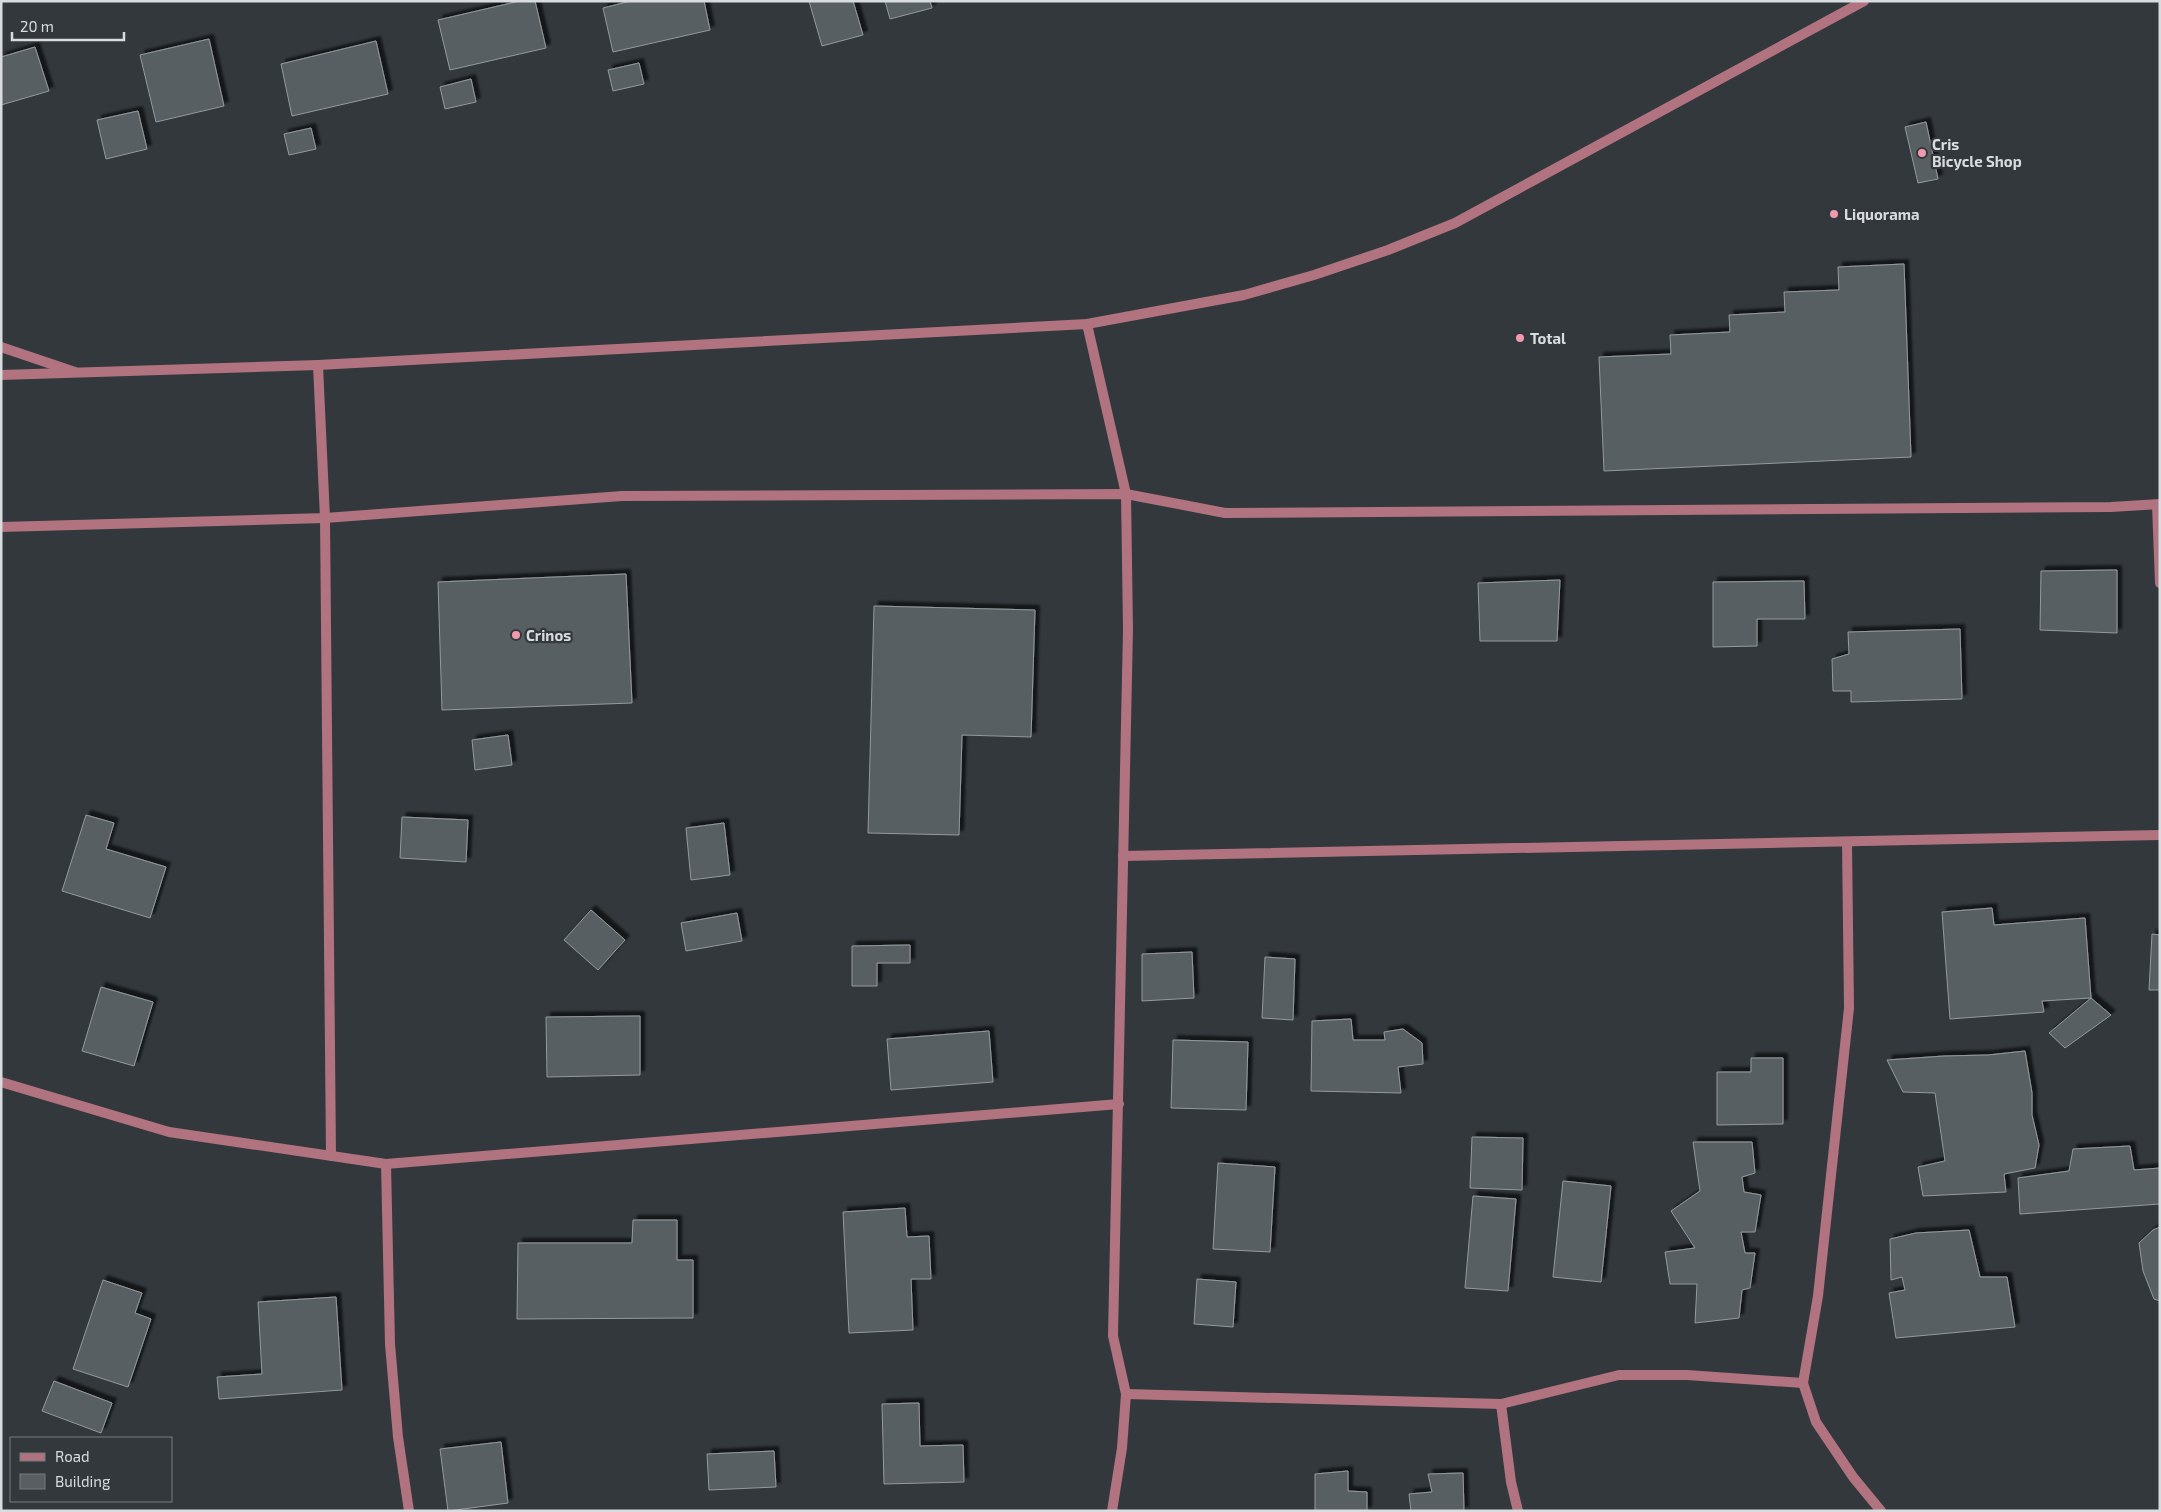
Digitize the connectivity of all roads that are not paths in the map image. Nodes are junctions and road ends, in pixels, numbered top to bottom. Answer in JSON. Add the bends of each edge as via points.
{"nodes":[{"id":1,"x":1864,"y":1,"type":"edge"},
{"id":2,"x":1087,"y":324,"type":"junction"},
{"id":3,"x":1,"y":347,"type":"edge"},
{"id":4,"x":318,"y":365,"type":"junction"},
{"id":5,"x":76,"y":373,"type":"junction"},
{"id":6,"x":1,"y":375,"type":"edge"},
{"id":7,"x":1126,"y":494,"type":"junction"},
{"id":8,"x":2158,"y":504,"type":"edge"},
{"id":9,"x":325,"y":518,"type":"junction"},
{"id":10,"x":1,"y":527,"type":"edge"},
{"id":11,"x":2160,"y":583,"type":"edge"},
{"id":12,"x":2160,"y":835,"type":"edge"},
{"id":13,"x":1847,"y":842,"type":"junction"},
{"id":14,"x":1123,"y":856,"type":"junction"},
{"id":15,"x":1,"y":1082,"type":"edge"},
{"id":16,"x":1119,"y":1104,"type":"junction"},
{"id":17,"x":331,"y":1156,"type":"junction"},
{"id":18,"x":386,"y":1164,"type":"junction"},
{"id":19,"x":1803,"y":1383,"type":"junction"},
{"id":20,"x":1126,"y":1394,"type":"junction"},
{"id":21,"x":1501,"y":1404,"type":"junction"},
{"id":22,"x":409,"y":1511,"type":"edge"},
{"id":23,"x":1112,"y":1511,"type":"edge"},
{"id":24,"x":1518,"y":1511,"type":"edge"},
{"id":25,"x":1881,"y":1511,"type":"edge"}],
"edges":[{"from":1,"to":2,"type":"street","via":[[1456,223],[1388,250],[1244,295]]},
{"from":2,"to":4,"type":"street"},
{"from":2,"to":7,"type":"street"},
{"from":3,"to":5,"type":"street"},
{"from":4,"to":5,"type":"street"},
{"from":4,"to":9,"type":"street"},
{"from":5,"to":6,"type":"street"},
{"from":7,"to":8,"type":"street","via":[[1225,513],[2111,507]]},
{"from":7,"to":9,"type":"street","via":[[622,496]]},
{"from":7,"to":14,"type":"street","via":[[1128,629]]},
{"from":8,"to":11,"type":"street"},
{"from":9,"to":10,"type":"street"},
{"from":9,"to":17,"type":"street"},
{"from":12,"to":13,"type":"street"},
{"from":13,"to":14,"type":"street"},
{"from":13,"to":19,"type":"street","via":[[1849,1008],[1818,1296]]},
{"from":14,"to":16,"type":"street"},
{"from":15,"to":17,"type":"street","via":[[169,1132]]},
{"from":16,"to":18,"type":"street"},
{"from":16,"to":20,"type":"street","via":[[1113,1336]]},
{"from":17,"to":18,"type":"street"},
{"from":18,"to":22,"type":"street","via":[[390,1344],[398,1437]]},
{"from":19,"to":21,"type":"street","via":[[1687,1375],[1618,1375]]},
{"from":19,"to":25,"type":"street","via":[[1816,1422]]},
{"from":20,"to":21,"type":"street"},
{"from":20,"to":23,"type":"street"},
{"from":21,"to":24,"type":"street"}]}
